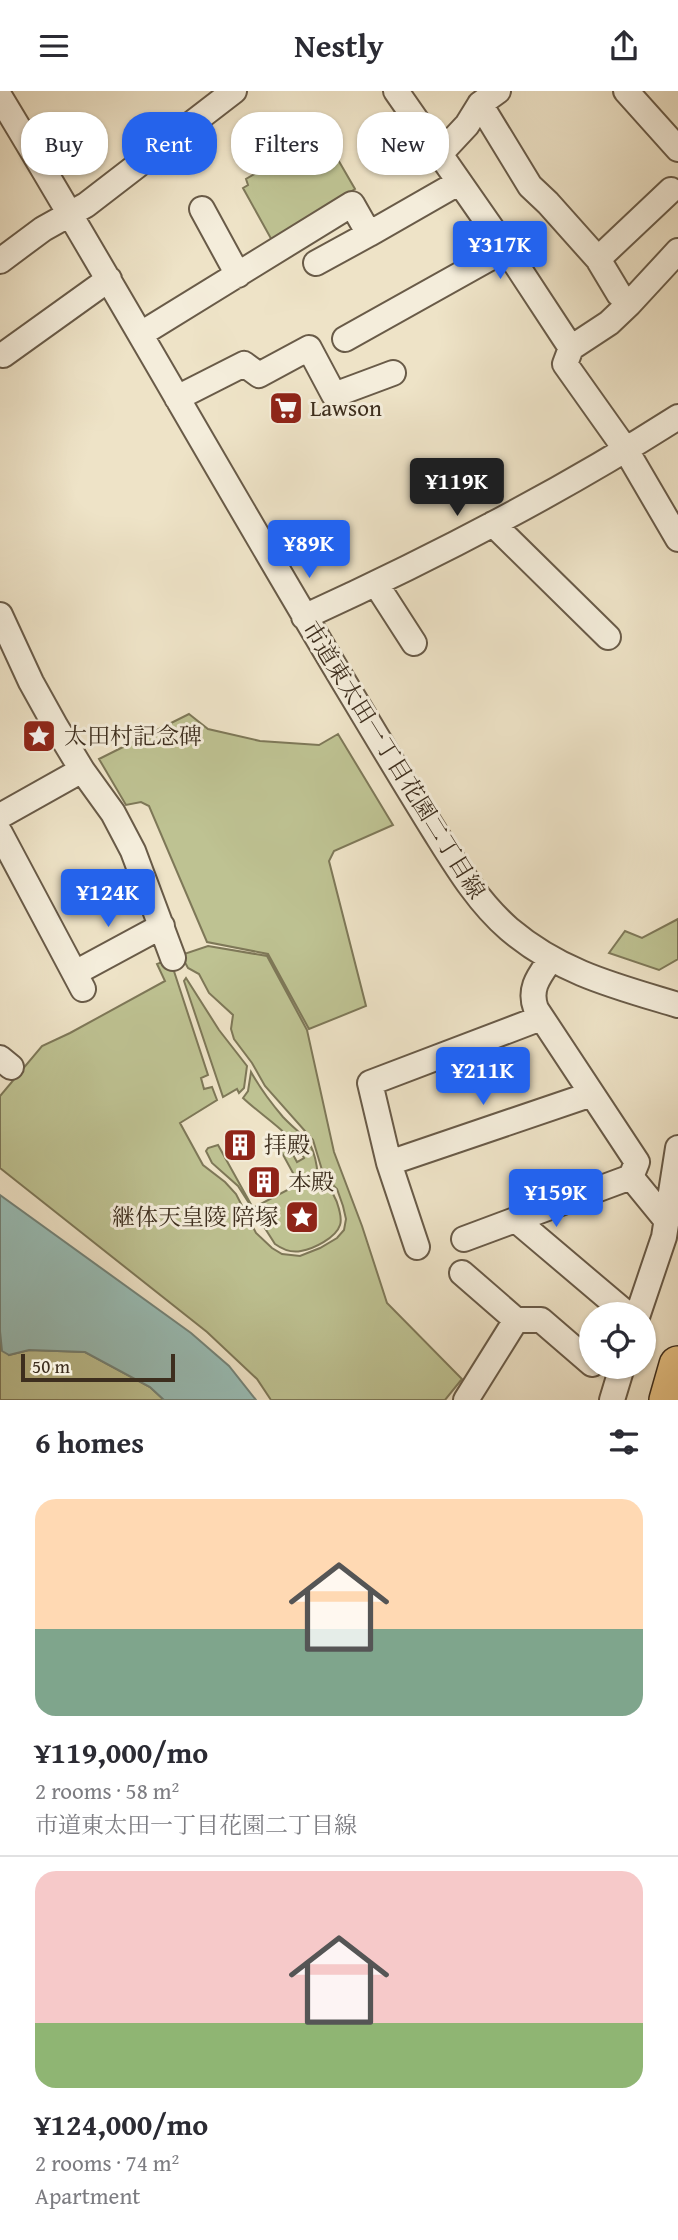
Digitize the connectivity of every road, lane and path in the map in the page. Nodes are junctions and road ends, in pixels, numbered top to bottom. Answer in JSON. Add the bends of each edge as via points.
{"nodes":[{"id":1,"x":233,"y":91,"type":"edge"},
{"id":2,"x":396,"y":91,"type":"edge"},
{"id":3,"x":626,"y":91,"type":"edge"},
{"id":4,"x":0,"y":97,"type":"edge"},
{"id":5,"x":489,"y":97,"type":"edge"},
{"id":6,"x":410,"y":112,"type":"edge"},
{"id":7,"x":449,"y":144,"type":"edge"},
{"id":8,"x":678,"y":149,"type":"edge"},
{"id":9,"x":449,"y":170,"type":"edge"},
{"id":10,"x":458,"y":183,"type":"junction"},
{"id":11,"x":671,"y":190,"type":"dead end"},
{"id":12,"x":202,"y":209,"type":"dead end"},
{"id":13,"x":71,"y":214,"type":"junction"},
{"id":14,"x":369,"y":234,"type":"junction"},
{"id":15,"x":506,"y":250,"type":"junction"},
{"id":16,"x":678,"y":251,"type":"edge"},
{"id":17,"x":598,"y":259,"type":"junction"},
{"id":18,"x":0,"y":261,"type":"edge"},
{"id":19,"x":316,"y":263,"type":"dead end"},
{"id":20,"x":237,"y":275,"type":"junction"},
{"id":21,"x":109,"y":279,"type":"junction"},
{"id":22,"x":629,"y":305,"type":"junction"},
{"id":23,"x":141,"y":334,"type":"junction"},
{"id":24,"x":345,"y":339,"type":"dead end"},
{"id":25,"x":570,"y":348,"type":"junction"},
{"id":26,"x":3,"y":355,"type":"dead end"},
{"id":27,"x":393,"y":373,"type":"dead end"},
{"id":28,"x":177,"y":398,"type":"junction"},
{"id":29,"x":678,"y":417,"type":"edge"},
{"id":30,"x":626,"y":450,"type":"junction"},
{"id":31,"x":493,"y":524,"type":"junction"},
{"id":32,"x":678,"y":539,"type":"edge"},
{"id":33,"x":376,"y":584,"type":"junction"},
{"id":34,"x":304,"y":617,"type":"junction"},
{"id":35,"x":3,"y":630,"type":"edge"},
{"id":36,"x":608,"y":637,"type":"dead end"},
{"id":37,"x":414,"y":643,"type":"dead end"},
{"id":38,"x":82,"y":770,"type":"junction"},
{"id":39,"x":0,"y":816,"type":"edge"},
{"id":40,"x":0,"y":833,"type":"edge"},
{"id":41,"x":162,"y":926,"type":"junction"},
{"id":42,"x":173,"y":958,"type":"dead end"},
{"id":43,"x":551,"y":959,"type":"junction"},
{"id":44,"x":678,"y":1005,"type":"edge"},
{"id":45,"x":541,"y":1019,"type":"junction"},
{"id":46,"x":592,"y":1094,"type":"junction"},
{"id":47,"x":678,"y":1148,"type":"edge"},
{"id":48,"x":389,"y":1163,"type":"junction"},
{"id":49,"x":631,"y":1177,"type":"junction"},
{"id":50,"x":516,"y":1220,"type":"junction"},
{"id":51,"x":667,"y":1221,"type":"junction"},
{"id":52,"x":464,"y":1239,"type":"dead end"},
{"id":53,"x":416,"y":1247,"type":"dead end"},
{"id":54,"x":462,"y":1273,"type":"dead end"},
{"id":55,"x":613,"y":1302,"type":"edge"},
{"id":56,"x":642,"y":1302,"type":"edge"},
{"id":57,"x":516,"y":1320,"type":"junction"},
{"id":58,"x":579,"y":1353,"type":"edge"},
{"id":59,"x":678,"y":1365,"type":"edge"},
{"id":60,"x":466,"y":1400,"type":"edge"},
{"id":61,"x":668,"y":1400,"type":"edge"}],
"edges":[{"from":1,"to":13,"type":"street"},
{"from":2,"to":6,"type":"street"},
{"from":3,"to":8,"type":"street"},
{"from":4,"to":13,"type":"street","name":"市道東太田一丁目花園二丁目線"},
{"from":5,"to":7,"type":"street"},
{"from":5,"to":17,"type":"street","via":[[530,186]]},
{"from":9,"to":10,"type":"street"},
{"from":10,"to":14,"type":"street"},
{"from":10,"to":15,"type":"street"},
{"from":11,"to":17,"type":"street"},
{"from":12,"to":20,"type":"street"},
{"from":13,"to":18,"type":"street"},
{"from":13,"to":21,"type":"street","name":"市道東太田一丁目花園二丁目線"},
{"from":14,"to":19,"type":"street"},
{"from":14,"to":20,"type":"street","via":[[352,204]]},
{"from":15,"to":24,"type":"street"},
{"from":15,"to":25,"type":"street"},
{"from":16,"to":22,"type":"street"},
{"from":17,"to":22,"type":"street"},
{"from":20,"to":23,"type":"street"},
{"from":21,"to":23,"type":"street","name":"市道東太田一丁目花園二丁目線"},
{"from":21,"to":26,"type":"street"},
{"from":22,"to":25,"type":"street"},
{"from":23,"to":28,"type":"street","name":"市道東太田一丁目花園二丁目線"},
{"from":25,"to":30,"type":"street","via":[[565,364]]},
{"from":27,"to":28,"type":"street","via":[[334,395],[309,348],[260,375],[244,364]]},
{"from":28,"to":34,"type":"street","name":"市道東太田一丁目花園二丁目線"},
{"from":29,"to":30,"type":"street"},
{"from":30,"to":31,"type":"street"},
{"from":30,"to":32,"type":"street"},
{"from":31,"to":33,"type":"street"},
{"from":31,"to":36,"type":"street"},
{"from":33,"to":34,"type":"street"},
{"from":33,"to":37,"type":"street"},
{"from":34,"to":43,"type":"street","name":"市道東太田一丁目花園二丁目線","via":[[479,899],[508,928]]},
{"from":35,"to":38,"type":"street"},
{"from":38,"to":39,"type":"street"},
{"from":38,"to":41,"type":"street","via":[[133,851]]},
{"from":40,"to":41,"type":"street","via":[[79,981]]},
{"from":41,"to":42,"type":"street"},
{"from":43,"to":44,"type":"street","name":"市道東太田一丁目花園二丁目線","via":[[586,977]]},
{"from":43,"to":45,"type":"street","via":[[533,991]]},
{"from":45,"to":46,"type":"street"},
{"from":45,"to":48,"type":"street","via":[[370,1083]]},
{"from":46,"to":48,"type":"street"},
{"from":46,"to":49,"type":"street","via":[[637,1162]]},
{"from":47,"to":51,"type":"street"},
{"from":48,"to":53,"type":"street"},
{"from":49,"to":50,"type":"street"},
{"from":49,"to":51,"type":"street"},
{"from":50,"to":52,"type":"street"},
{"from":50,"to":55,"type":"street"},
{"from":51,"to":56,"type":"street"},
{"from":54,"to":57,"type":"street"},
{"from":57,"to":58,"type":"street","via":[[541,1320]]},
{"from":57,"to":60,"type":"street"},
{"from":59,"to":61,"type":"highway"}]}
